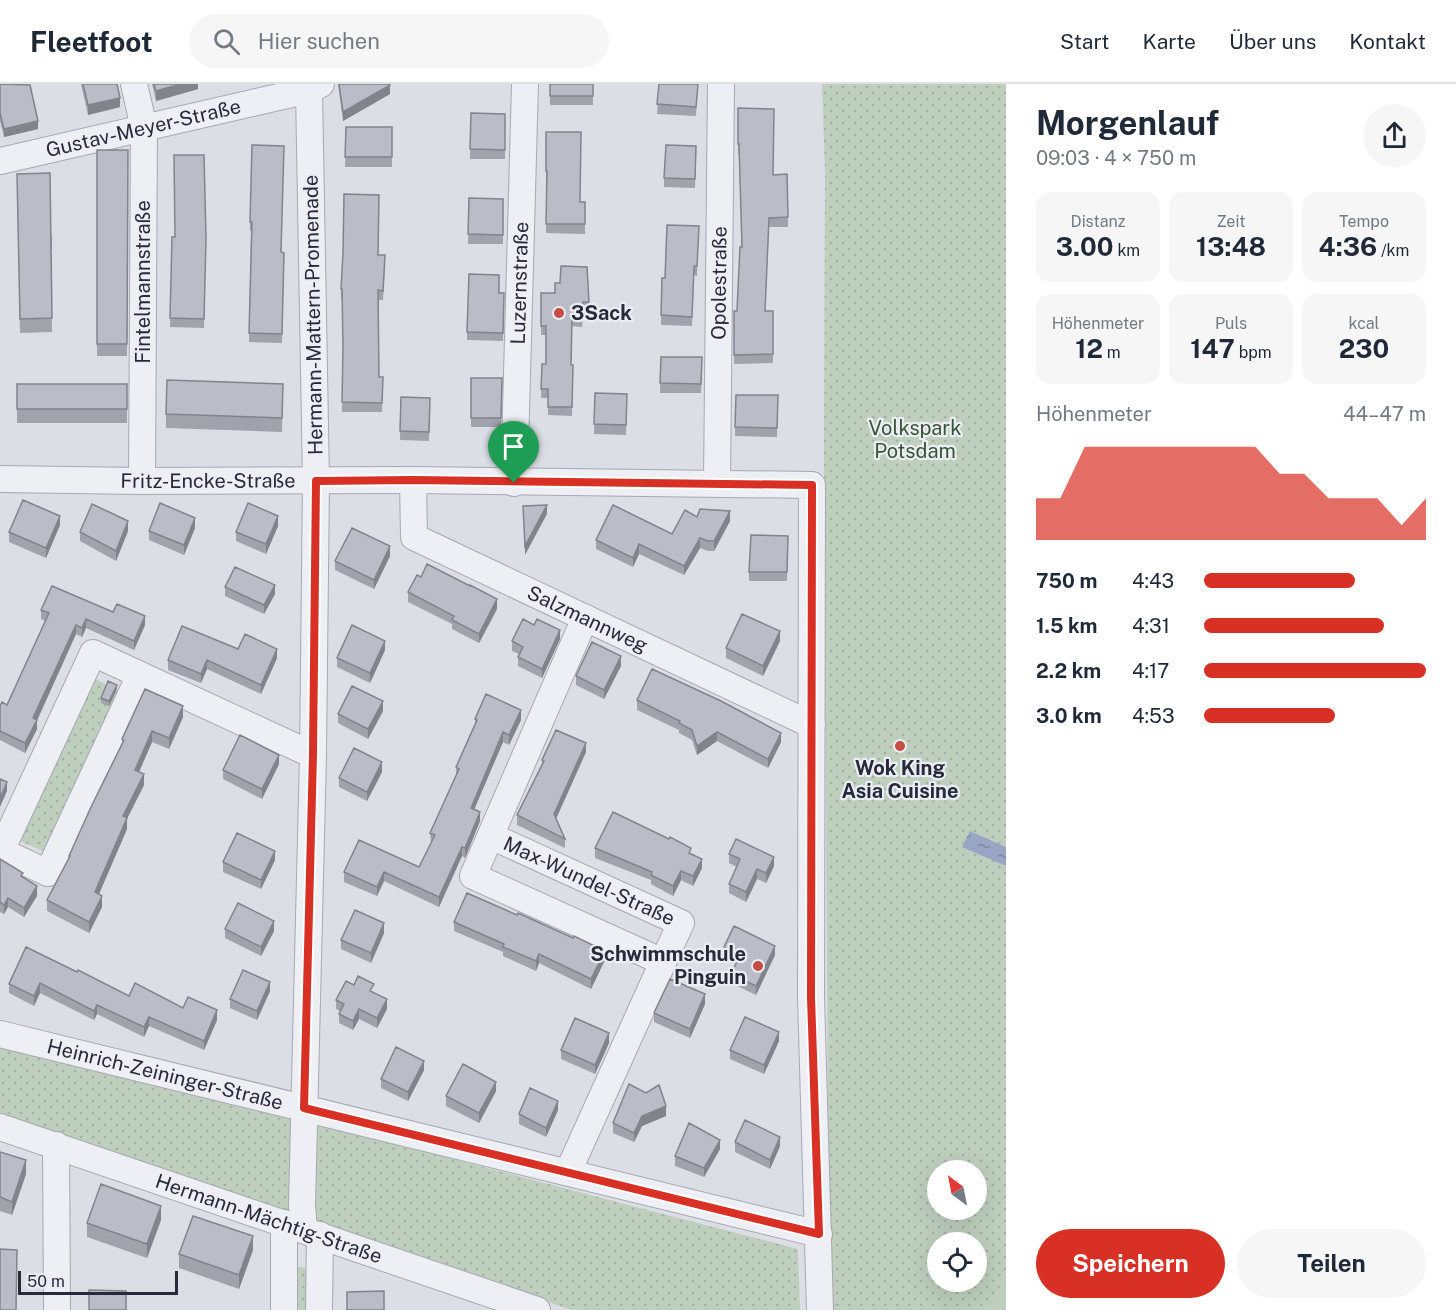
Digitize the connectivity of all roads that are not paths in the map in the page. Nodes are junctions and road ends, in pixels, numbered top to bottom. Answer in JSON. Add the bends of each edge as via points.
{"nodes":[{"id":1,"x":134,"y":84,"type":"edge"},
{"id":2,"x":525,"y":84,"type":"edge"},
{"id":3,"x":721,"y":84,"type":"edge"},
{"id":4,"x":312,"y":86,"type":"edge"},
{"id":5,"x":144,"y":128,"type":"junction"},
{"id":6,"x":0,"y":161,"type":"edge"},
{"id":7,"x":0,"y":479,"type":"edge"},
{"id":8,"x":413,"y":480,"type":"junction"},
{"id":9,"x":316,"y":481,"type":"junction"},
{"id":10,"x":142,"y":482,"type":"junction"},
{"id":11,"x":514,"y":483,"type":"junction"},
{"id":12,"x":717,"y":483,"type":"junction"},
{"id":13,"x":585,"y":618,"type":"junction"},
{"id":14,"x":140,"y":675,"type":"junction"},
{"id":15,"x":812,"y":725,"type":"junction"},
{"id":16,"x":313,"y":754,"type":"junction"},
{"id":17,"x":491,"y":836,"type":"junction"},
{"id":18,"x":1,"y":851,"type":"edge"},
{"id":19,"x":663,"y":963,"type":"junction"},
{"id":20,"x":0,"y":1034,"type":"edge"},
{"id":21,"x":304,"y":1108,"type":"junction"},
{"id":22,"x":0,"y":1127,"type":"edge"},
{"id":23,"x":56,"y":1145,"type":"junction"},
{"id":24,"x":568,"y":1172,"type":"junction"},
{"id":25,"x":303,"y":1230,"type":"junction"},
{"id":26,"x":819,"y":1234,"type":"junction"},
{"id":27,"x":57,"y":1310,"type":"edge"},
{"id":28,"x":284,"y":1310,"type":"edge"},
{"id":29,"x":319,"y":1310,"type":"edge"},
{"id":30,"x":537,"y":1310,"type":"edge"},
{"id":31,"x":820,"y":1310,"type":"edge"}],
"edges":[{"from":1,"to":5,"type":"street","name":"Fintelmannstraße"},
{"from":2,"to":11,"type":"street","name":"Luzernstraße"},
{"from":3,"to":12,"type":"street","name":"Opolestraße"},
{"from":4,"to":5,"type":"street","name":"Gustav-Meyer-Straße"},
{"from":4,"to":9,"type":"street","name":"Hermann-Mattern-Promenade"},
{"from":5,"to":6,"type":"street","name":"Gustav-Meyer-Straße"},
{"from":5,"to":10,"type":"street","name":"Fintelmannstraße"},
{"from":7,"to":10,"type":"street","name":"Fritz-Encke-Straße"},
{"from":8,"to":9,"type":"street","name":"Fritz-Encke-Straße"},
{"from":8,"to":11,"type":"street","name":"Fritz-Encke-Straße"},
{"from":8,"to":13,"type":"street","name":"Salzmannweg","via":[[414,537]]},
{"from":9,"to":10,"type":"street","name":"Fritz-Encke-Straße"},
{"from":9,"to":16,"type":"street","name":"Hermann-Mattern-Promenade"},
{"from":11,"to":12,"type":"street","name":"Fritz-Encke-Straße"},
{"from":12,"to":15,"type":"street","name":"Fritz-Encke-Straße","via":[[812,485]]},
{"from":13,"to":15,"type":"street","name":"Salzmannweg"},
{"from":13,"to":17,"type":"street","name":"Max-Wundel-Straße"},
{"from":14,"to":16,"type":"street"},
{"from":14,"to":18,"type":"street","via":[[93,653]]},
{"from":14,"to":18,"type":"street","via":[[48,873]]},
{"from":15,"to":26,"type":"street","via":[[811,997]]},
{"from":16,"to":21,"type":"street","name":"Hermann-Mattern-Promenade"},
{"from":17,"to":19,"type":"street","name":"Max-Wundel-Straße","via":[[681,923]]},
{"from":17,"to":19,"type":"street","name":"Max-Wundel-Straße","via":[[473,876]]},
{"from":19,"to":24,"type":"street","name":"Max-Wundel-Straße"},
{"from":20,"to":21,"type":"street","name":"Heinrich-Zeininger-Straße"},
{"from":21,"to":24,"type":"street","name":"Heinrich-Zeininger-Straße"},
{"from":21,"to":25,"type":"street","name":"Hermann-Mattern-Promenade"},
{"from":22,"to":23,"type":"street","name":"Hermann-Mächtig-Straße"},
{"from":23,"to":25,"type":"street","name":"Hermann-Mächtig-Straße"},
{"from":23,"to":27,"type":"street"},
{"from":24,"to":26,"type":"street","name":"Heinrich-Zeininger-Straße"},
{"from":25,"to":28,"type":"street","name":"Hermann-Mattern-Promenade"},
{"from":25,"to":29,"type":"street","name":"Hermann-Mattern-Promenade"},
{"from":25,"to":30,"type":"street","name":"Hermann-Mächtig-Straße"},
{"from":26,"to":31,"type":"street"}]}
